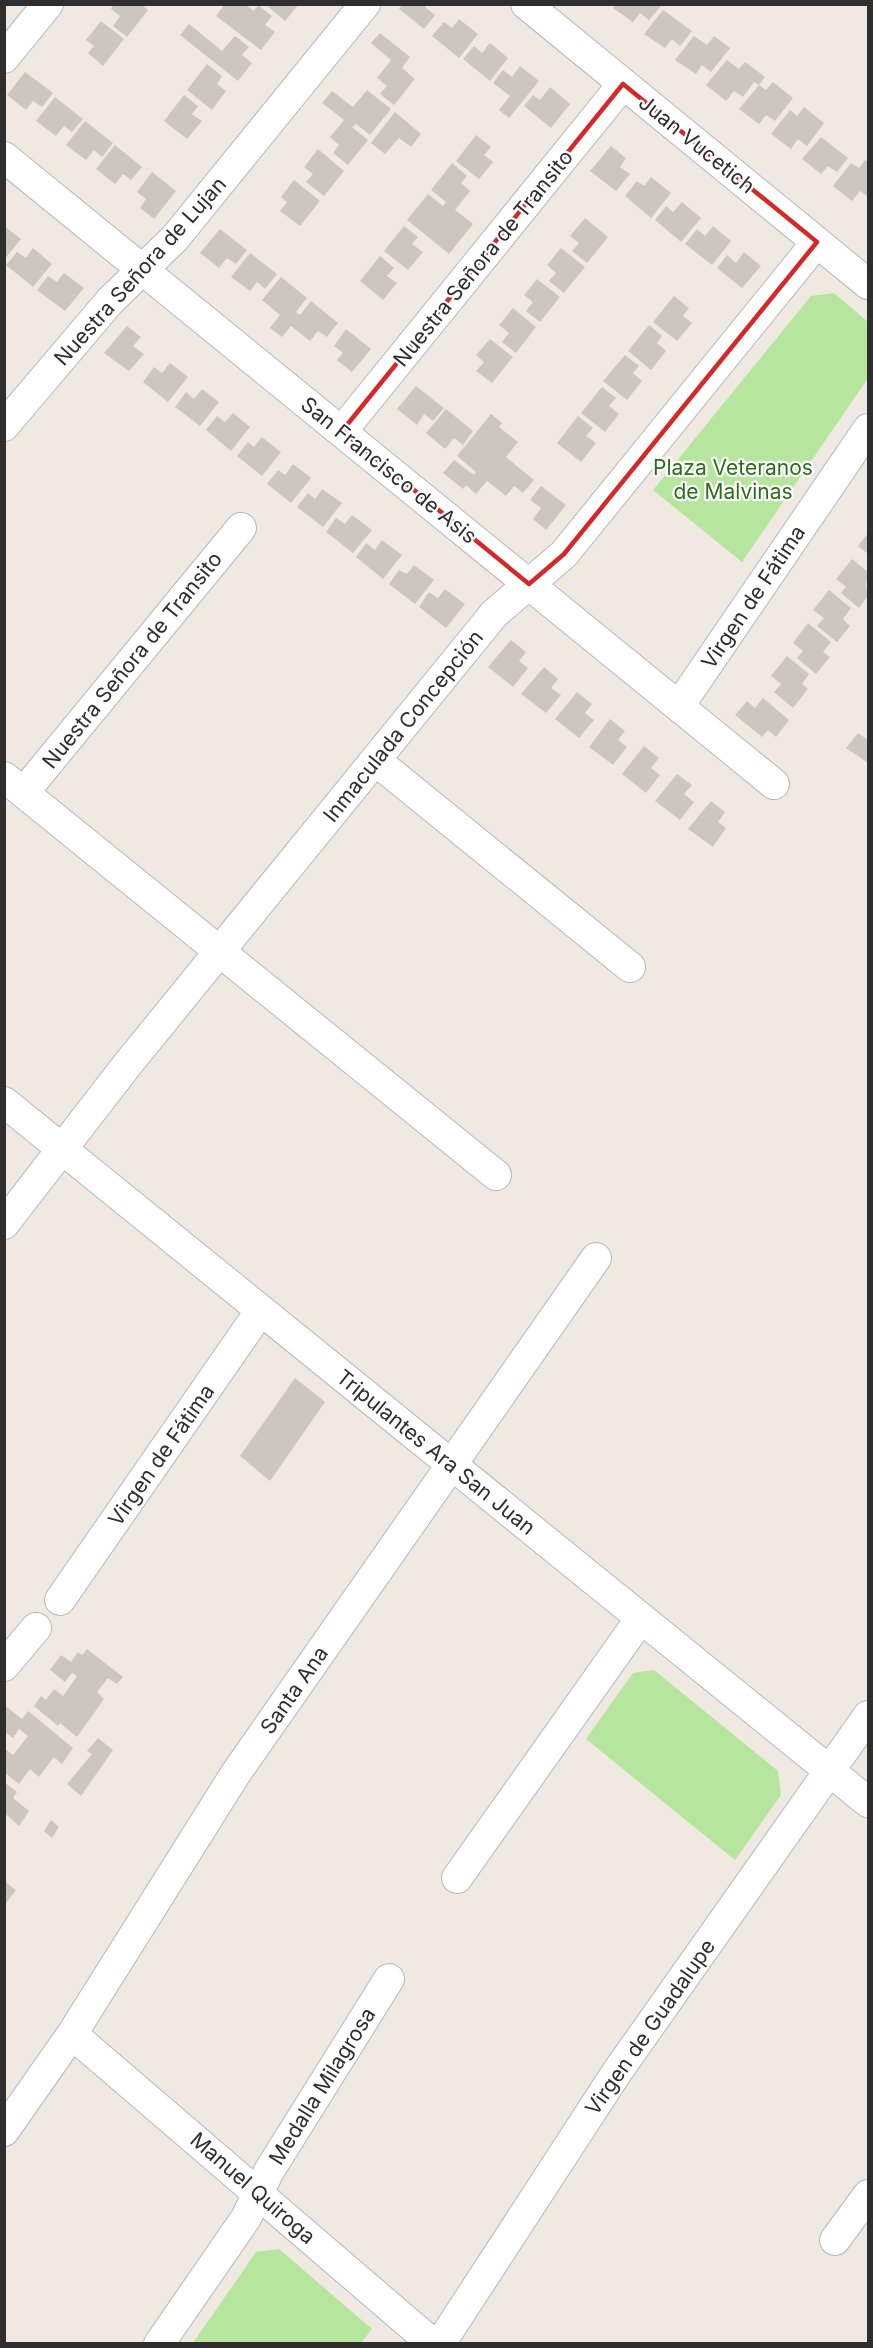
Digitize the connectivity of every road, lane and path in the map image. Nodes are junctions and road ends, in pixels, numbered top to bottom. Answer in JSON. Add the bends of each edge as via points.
{"nodes":[{"id":1,"x":48,"y":4,"type":"edge"},
{"id":2,"x":365,"y":4,"type":"edge"},
{"id":3,"x":526,"y":4,"type":"edge"},
{"id":4,"x":4,"y":58,"type":"edge"},
{"id":5,"x":623,"y":84,"type":"junction"},
{"id":6,"x":4,"y":157,"type":"edge"},
{"id":7,"x":817,"y":242,"type":"junction"},
{"id":8,"x":143,"y":269,"type":"junction"},
{"id":9,"x":868,"y":284,"type":"edge"},
{"id":10,"x":4,"y":426,"type":"edge"},
{"id":11,"x":868,"y":429,"type":"edge"},
{"id":12,"x":342,"y":431,"type":"junction"},
{"id":13,"x":241,"y":528,"type":"dead end"},
{"id":14,"x":529,"y":584,"type":"junction"},
{"id":15,"x":679,"y":706,"type":"junction"},
{"id":16,"x":375,"y":760,"type":"junction"},
{"id":17,"x":14,"y":784,"type":"edge"},
{"id":18,"x":774,"y":784,"type":"dead end"},
{"id":19,"x":220,"y":952,"type":"junction"},
{"id":20,"x":630,"y":967,"type":"dead end"},
{"id":21,"x":4,"y":1102,"type":"edge"},
{"id":22,"x":63,"y":1149,"type":"junction"},
{"id":23,"x":496,"y":1175,"type":"dead end"},
{"id":24,"x":4,"y":1224,"type":"edge"},
{"id":25,"x":597,"y":1258,"type":"dead end"},
{"id":26,"x":261,"y":1310,"type":"junction"},
{"id":27,"x":452,"y":1464,"type":"junction"},
{"id":28,"x":60,"y":1600,"type":"dead end"},
{"id":29,"x":641,"y":1618,"type":"junction"},
{"id":30,"x":36,"y":1628,"type":"dead end"},
{"id":31,"x":4,"y":1666,"type":"edge"},
{"id":32,"x":868,"y":1716,"type":"edge"},
{"id":33,"x":830,"y":1771,"type":"junction"},
{"id":34,"x":868,"y":1802,"type":"edge"},
{"id":35,"x":457,"y":1878,"type":"dead end"},
{"id":36,"x":388,"y":1979,"type":"dead end"},
{"id":37,"x":72,"y":2034,"type":"junction"},
{"id":38,"x":4,"y":2131,"type":"edge"},
{"id":39,"x":258,"y":2193,"type":"junction"},
{"id":40,"x":868,"y":2195,"type":"edge"},
{"id":41,"x":835,"y":2240,"type":"dead end"},
{"id":42,"x":159,"y":2343,"type":"edge"},
{"id":43,"x":433,"y":2343,"type":"edge"},
{"id":44,"x":440,"y":2343,"type":"edge"}],
"edges":[{"from":1,"to":4,"type":"street"},
{"from":2,"to":8,"type":"street","name":"Nuestra Señora de Lujan","via":[[175,238]]},
{"from":3,"to":5,"type":"street","name":"Juan Vucetich"},
{"from":5,"to":7,"type":"street","name":"Juan Vucetich"},
{"from":5,"to":12,"type":"street","name":"Nuestra Señora de Transito"},
{"from":6,"to":8,"type":"street","name":"San Francisco de Asis"},
{"from":7,"to":9,"type":"street","name":"Juan Vucetich"},
{"from":7,"to":14,"type":"street","name":"Inmaculada Concepción","via":[[564,554]]},
{"from":8,"to":10,"type":"street","name":"Nuestra Señora de Lujan","via":[[110,301]]},
{"from":8,"to":12,"type":"street","name":"San Francisco de Asis"},
{"from":11,"to":15,"type":"street","name":"Virgen de Fátima"},
{"from":12,"to":14,"type":"street","name":"San Francisco de Asis"},
{"from":13,"to":17,"type":"street","name":"Nuestra Señora de Transito"},
{"from":14,"to":15,"type":"street","name":"San Francisco de Asis"},
{"from":14,"to":16,"type":"street","name":"Inmaculada Concepción","via":[[494,614]]},
{"from":15,"to":18,"type":"street","name":"San Francisco de Asis"},
{"from":16,"to":19,"type":"street","name":"Inmaculada Concepción"},
{"from":16,"to":20,"type":"street"},
{"from":17,"to":19,"type":"street"},
{"from":19,"to":22,"type":"street","name":"Inmaculada Concepción"},
{"from":19,"to":23,"type":"street"},
{"from":21,"to":22,"type":"street","name":"Tripulantes Ara San Juan"},
{"from":22,"to":24,"type":"street","name":"Inmaculada Concepción"},
{"from":22,"to":26,"type":"street","name":"Tripulantes Ara San Juan"},
{"from":25,"to":27,"type":"street","name":"Santa Ana"},
{"from":26,"to":27,"type":"street","name":"Tripulantes Ara San Juan"},
{"from":26,"to":28,"type":"street","name":"Virgen de Fátima"},
{"from":27,"to":29,"type":"street","name":"Tripulantes Ara San Juan"},
{"from":27,"to":37,"type":"street","name":"Santa Ana","via":[[236,1773]]},
{"from":29,"to":33,"type":"street","name":"Tripulantes Ara San Juan"},
{"from":29,"to":35,"type":"street"},
{"from":30,"to":31,"type":"street"},
{"from":32,"to":33,"type":"street","name":"Virgen de Guadalupe"},
{"from":33,"to":34,"type":"street","name":"Tripulantes Ara San Juan"},
{"from":33,"to":44,"type":"street","name":"Virgen de Guadalupe","via":[[617,2073]]},
{"from":36,"to":39,"type":"street","name":"Medalla Milagrosa"},
{"from":37,"to":38,"type":"street","name":"Santa Ana"},
{"from":37,"to":39,"type":"street","name":"Manuel Quiroga"},
{"from":39,"to":42,"type":"street","name":"Medalla Milagrosa","via":[[246,2217]]},
{"from":39,"to":43,"type":"street","name":"Manuel Quiroga"},
{"from":40,"to":41,"type":"street"}]}
